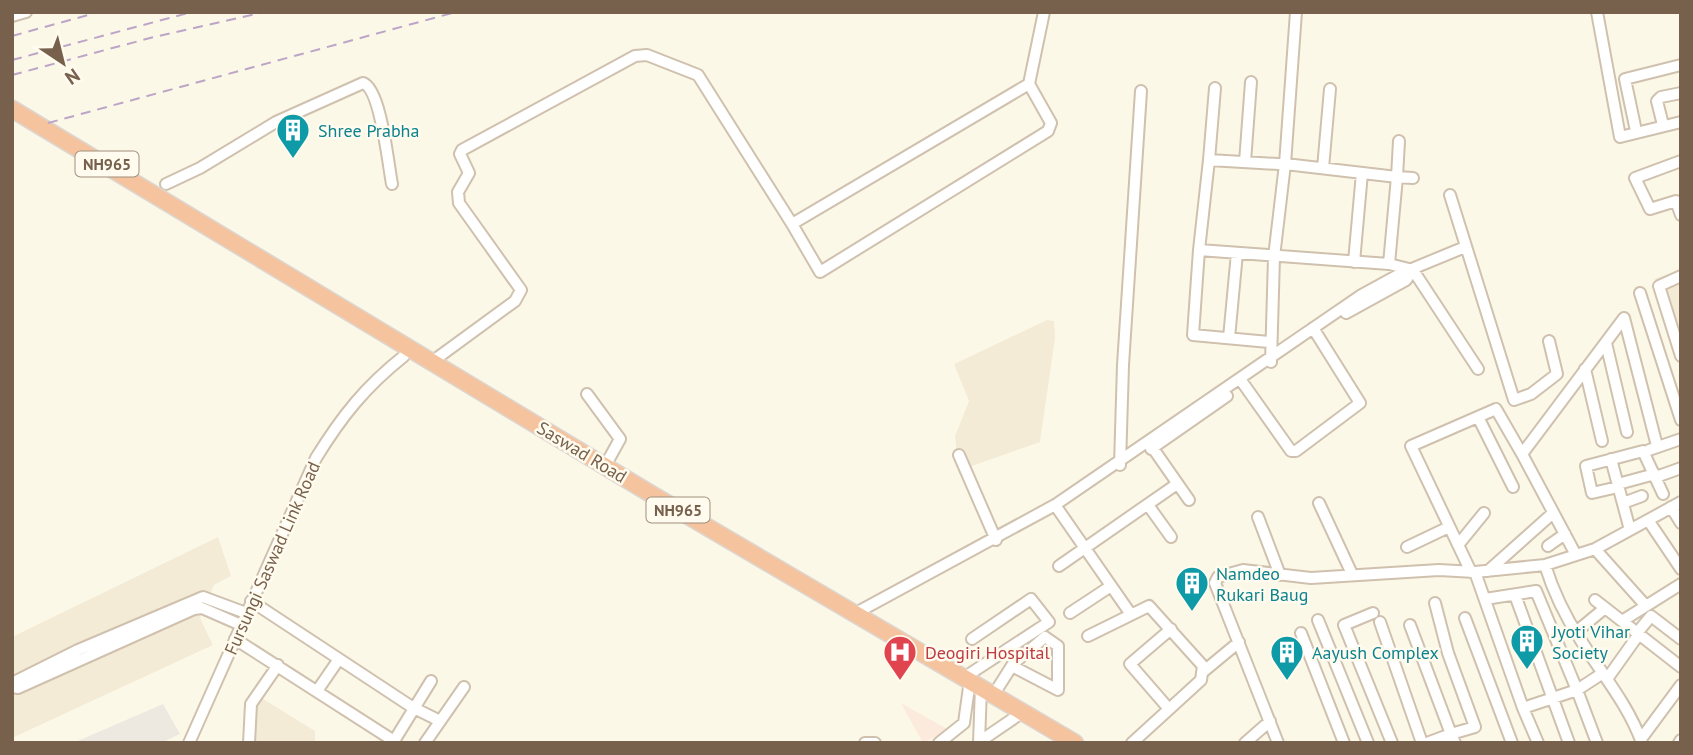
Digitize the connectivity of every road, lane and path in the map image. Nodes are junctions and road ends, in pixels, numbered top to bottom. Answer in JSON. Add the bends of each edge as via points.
{"nodes":[{"id":1,"x":26,"y":12,"type":"edge"},
{"id":2,"x":1044,"y":12,"type":"edge"},
{"id":3,"x":1296,"y":12,"type":"edge"},
{"id":4,"x":1597,"y":12,"type":"edge"},
{"id":5,"x":12,"y":16,"type":"edge"},
{"id":6,"x":1681,"y":65,"type":"edge"},
{"id":7,"x":1251,"y":82,"type":"dead end"},
{"id":8,"x":1029,"y":84,"type":"junction"},
{"id":9,"x":1215,"y":88,"type":"dead end"},
{"id":10,"x":1330,"y":89,"type":"dead end"},
{"id":11,"x":1141,"y":91,"type":"dead end"},
{"id":12,"x":1681,"y":93,"type":"edge"},
{"id":13,"x":12,"y":109,"type":"edge"},
{"id":14,"x":1681,"y":122,"type":"edge"},
{"id":15,"x":1663,"y":125,"type":"junction"},
{"id":16,"x":1636,"y":131,"type":"junction"},
{"id":17,"x":1399,"y":141,"type":"dead end"},
{"id":18,"x":1209,"y":160,"type":"junction"},
{"id":19,"x":1681,"y":161,"type":"edge"},
{"id":20,"x":1245,"y":162,"type":"junction"},
{"id":21,"x":1285,"y":164,"type":"junction"},
{"id":22,"x":1323,"y":168,"type":"junction"},
{"id":23,"x":1362,"y":173,"type":"junction"},
{"id":24,"x":1397,"y":177,"type":"junction"},
{"id":25,"x":1413,"y":178,"type":"dead end"},
{"id":26,"x":166,"y":184,"type":"dead end"},
{"id":27,"x":391,"y":184,"type":"dead end"},
{"id":28,"x":1450,"y":195,"type":"dead end"},
{"id":29,"x":1678,"y":197,"type":"edge"},
{"id":30,"x":1681,"y":215,"type":"edge"},
{"id":31,"x":792,"y":224,"type":"junction"},
{"id":32,"x":1465,"y":247,"type":"junction"},
{"id":33,"x":1199,"y":250,"type":"junction"},
{"id":34,"x":1237,"y":253,"type":"junction"},
{"id":35,"x":1273,"y":257,"type":"junction"},
{"id":36,"x":1354,"y":262,"type":"junction"},
{"id":37,"x":1389,"y":264,"type":"junction"},
{"id":38,"x":1413,"y":270,"type":"junction"},
{"id":39,"x":1681,"y":276,"type":"edge"},
{"id":40,"x":1640,"y":293,"type":"dead end"},
{"id":41,"x":1315,"y":331,"type":"junction"},
{"id":42,"x":1229,"y":338,"type":"junction"},
{"id":43,"x":1549,"y":341,"type":"dead end"},
{"id":44,"x":1269,"y":342,"type":"junction"},
{"id":45,"x":1606,"y":343,"type":"junction"},
{"id":46,"x":404,"y":356,"type":"dead end"},
{"id":47,"x":1681,"y":356,"type":"edge"},
{"id":48,"x":433,"y":361,"type":"junction"},
{"id":49,"x":1270,"y":361,"type":"junction"},
{"id":50,"x":1478,"y":369,"type":"dead end"},
{"id":51,"x":1585,"y":369,"type":"junction"},
{"id":52,"x":1242,"y":381,"type":"junction"},
{"id":53,"x":587,"y":394,"type":"dead end"},
{"id":54,"x":1478,"y":417,"type":"junction"},
{"id":55,"x":1681,"y":420,"type":"edge"},
{"id":56,"x":1627,"y":432,"type":"dead end"},
{"id":57,"x":1681,"y":439,"type":"edge"},
{"id":58,"x":1602,"y":441,"type":"dead end"},
{"id":59,"x":1150,"y":444,"type":"junction"},
{"id":60,"x":1522,"y":454,"type":"junction"},
{"id":61,"x":959,"y":456,"type":"dead end"},
{"id":62,"x":1611,"y":459,"type":"junction"},
{"id":63,"x":1120,"y":465,"type":"junction"},
{"id":64,"x":605,"y":466,"type":"junction"},
{"id":65,"x":1680,"y":470,"type":"edge"},
{"id":66,"x":1655,"y":475,"type":"junction"},
{"id":67,"x":1177,"y":484,"type":"junction"},
{"id":68,"x":1618,"y":486,"type":"junction"},
{"id":69,"x":1513,"y":488,"type":"dead end"},
{"id":70,"x":1663,"y":494,"type":"dead end"},
{"id":71,"x":1642,"y":496,"type":"dead end"},
{"id":72,"x":1189,"y":500,"type":"dead end"},
{"id":73,"x":1318,"y":503,"type":"dead end"},
{"id":74,"x":1623,"y":503,"type":"junction"},
{"id":75,"x":1148,"y":505,"type":"junction"},
{"id":76,"x":1676,"y":505,"type":"edge"},
{"id":77,"x":1057,"y":507,"type":"junction"},
{"id":78,"x":1484,"y":513,"type":"dead end"},
{"id":79,"x":1553,"y":513,"type":"junction"},
{"id":80,"x":1258,"y":517,"type":"dead end"},
{"id":81,"x":1648,"y":520,"type":"junction"},
{"id":82,"x":1681,"y":523,"type":"edge"},
{"id":83,"x":1449,"y":527,"type":"junction"},
{"id":84,"x":1630,"y":530,"type":"junction"},
{"id":85,"x":1565,"y":534,"type":"junction"},
{"id":86,"x":1171,"y":537,"type":"dead end"},
{"id":87,"x":996,"y":539,"type":"junction"},
{"id":88,"x":1458,"y":545,"type":"junction"},
{"id":89,"x":1548,"y":546,"type":"dead end"},
{"id":90,"x":1407,"y":547,"type":"dead end"},
{"id":91,"x":1086,"y":549,"type":"junction"},
{"id":92,"x":1595,"y":549,"type":"junction"},
{"id":93,"x":1576,"y":555,"type":"junction"},
{"id":94,"x":1545,"y":565,"type":"junction"},
{"id":95,"x":1059,"y":566,"type":"dead end"},
{"id":96,"x":1681,"y":569,"type":"edge"},
{"id":97,"x":1488,"y":571,"type":"junction"},
{"id":98,"x":1473,"y":572,"type":"junction"},
{"id":99,"x":1352,"y":574,"type":"junction"},
{"id":100,"x":1280,"y":575,"type":"junction"},
{"id":101,"x":1681,"y":584,"type":"edge"},
{"id":102,"x":1111,"y":586,"type":"junction"},
{"id":103,"x":1515,"y":595,"type":"junction"},
{"id":104,"x":1485,"y":599,"type":"junction"},
{"id":105,"x":1595,"y":600,"type":"dead end"},
{"id":106,"x":251,"y":601,"type":"junction"},
{"id":107,"x":1435,"y":603,"type":"dead end"},
{"id":108,"x":1646,"y":606,"type":"junction"},
{"id":109,"x":1605,"y":608,"type":"junction"},
{"id":110,"x":246,"y":613,"type":"junction"},
{"id":111,"x":1070,"y":613,"type":"dead end"},
{"id":112,"x":1130,"y":613,"type":"dead end"},
{"id":113,"x":859,"y":614,"type":"junction"},
{"id":114,"x":1465,"y":618,"type":"dead end"},
{"id":115,"x":1318,"y":620,"type":"dead end"},
{"id":116,"x":1622,"y":621,"type":"junction"},
{"id":117,"x":241,"y":625,"type":"junction"},
{"id":118,"x":1410,"y":625,"type":"dead end"},
{"id":119,"x":1171,"y":629,"type":"junction"},
{"id":120,"x":1576,"y":632,"type":"junction"},
{"id":121,"x":1301,"y":633,"type":"dead end"},
{"id":122,"x":1638,"y":634,"type":"junction"},
{"id":123,"x":1088,"y":636,"type":"dead end"},
{"id":124,"x":235,"y":639,"type":"junction"},
{"id":125,"x":972,"y":639,"type":"dead end"},
{"id":126,"x":1681,"y":639,"type":"edge"},
{"id":127,"x":1240,"y":642,"type":"junction"},
{"id":128,"x":339,"y":659,"type":"junction"},
{"id":129,"x":278,"y":665,"type":"junction"},
{"id":130,"x":1012,"y":666,"type":"junction"},
{"id":131,"x":1681,"y":667,"type":"edge"},
{"id":132,"x":1204,"y":671,"type":"junction"},
{"id":133,"x":1605,"y":676,"type":"junction"},
{"id":134,"x":430,"y":681,"type":"dead end"},
{"id":135,"x":12,"y":685,"type":"edge"},
{"id":136,"x":977,"y":685,"type":"junction"},
{"id":137,"x":1681,"y":685,"type":"edge"},
{"id":138,"x":464,"y":687,"type":"dead end"},
{"id":139,"x":317,"y":691,"type":"junction"},
{"id":140,"x":1577,"y":691,"type":"junction"},
{"id":141,"x":1552,"y":699,"type":"junction"},
{"id":142,"x":412,"y":708,"type":"junction"},
{"id":143,"x":1169,"y":709,"type":"junction"},
{"id":144,"x":1524,"y":710,"type":"junction"},
{"id":145,"x":1023,"y":712,"type":"junction"},
{"id":146,"x":440,"y":721,"type":"junction"},
{"id":147,"x":1270,"y":721,"type":"junction"},
{"id":148,"x":1503,"y":721,"type":"junction"},
{"id":149,"x":1453,"y":738,"type":"edge"},
{"id":150,"x":1073,"y":741,"type":"edge"},
{"id":151,"x":1641,"y":741,"type":"edge"},
{"id":152,"x":393,"y":742,"type":"edge"},
{"id":153,"x":979,"y":742,"type":"edge"},
{"id":154,"x":189,"y":743,"type":"edge"},
{"id":155,"x":249,"y":743,"type":"edge"},
{"id":156,"x":425,"y":743,"type":"edge"},
{"id":157,"x":865,"y":743,"type":"edge"},
{"id":158,"x":875,"y":743,"type":"edge"},
{"id":159,"x":939,"y":743,"type":"edge"},
{"id":160,"x":1132,"y":743,"type":"edge"},
{"id":161,"x":1245,"y":743,"type":"edge"},
{"id":162,"x":1279,"y":743,"type":"edge"},
{"id":163,"x":1344,"y":743,"type":"edge"},
{"id":164,"x":1368,"y":743,"type":"edge"},
{"id":165,"x":1392,"y":743,"type":"edge"},
{"id":166,"x":1425,"y":743,"type":"edge"},
{"id":167,"x":1512,"y":743,"type":"edge"},
{"id":168,"x":1538,"y":743,"type":"edge"},
{"id":169,"x":1569,"y":743,"type":"edge"},
{"id":170,"x":1597,"y":743,"type":"edge"}],
"edges":[{"from":1,"to":5,"type":"street"},
{"from":2,"to":8,"type":"street"},
{"from":3,"to":21,"type":"street"},
{"from":4,"to":16,"type":"street","via":[[1620,137]]},
{"from":6,"to":16,"type":"street","via":[[1625,79]]},
{"from":7,"to":20,"type":"street"},
{"from":8,"to":31,"type":"street"},
{"from":8,"to":31,"type":"street","via":[[1051,123],[1048,131],[820,272]]},
{"from":9,"to":18,"type":"street"},
{"from":10,"to":22,"type":"street"},
{"from":11,"to":63,"type":"street","via":[[1122,365]]},
{"from":12,"to":15,"type":"street","via":[[1657,101]]},
{"from":13,"to":48,"type":"highway","name":"Saswad Road","number":"NH965"},
{"from":14,"to":15,"type":"street"},
{"from":15,"to":16,"type":"street"},
{"from":17,"to":24,"type":"street"},
{"from":18,"to":20,"type":"street"},
{"from":18,"to":33,"type":"street"},
{"from":19,"to":29,"type":"street","via":[[1635,178],[1650,208]]},
{"from":20,"to":21,"type":"street"},
{"from":21,"to":22,"type":"street"},
{"from":21,"to":35,"type":"street"},
{"from":22,"to":23,"type":"street"},
{"from":23,"to":24,"type":"street"},
{"from":23,"to":36,"type":"street"},
{"from":24,"to":25,"type":"street"},
{"from":24,"to":37,"type":"street"},
{"from":26,"to":27,"type":"street","via":[[276,122],[363,83],[372,89],[377,103]]},
{"from":28,"to":32,"type":"street"},
{"from":29,"to":30,"type":"street"},
{"from":31,"to":48,"type":"street","via":[[698,75],[647,55],[635,56],[462,150],[469,173],[458,192],[459,203],[521,290],[515,301]]},
{"from":32,"to":38,"type":"street"},
{"from":32,"to":43,"type":"street","via":[[1514,400],[1531,394],[1557,374]]},
{"from":33,"to":34,"type":"street"},
{"from":33,"to":42,"type":"street","via":[[1193,335]]},
{"from":34,"to":35,"type":"street"},
{"from":34,"to":42,"type":"street"},
{"from":35,"to":36,"type":"street"},
{"from":35,"to":44,"type":"street"},
{"from":36,"to":37,"type":"street"},
{"from":37,"to":38,"type":"street"},
{"from":38,"to":41,"type":"street","via":[[1406,280]]},
{"from":38,"to":50,"type":"street"},
{"from":39,"to":47,"type":"street","via":[[1659,286]]},
{"from":40,"to":55,"type":"street"},
{"from":41,"to":49,"type":"street"},
{"from":41,"to":52,"type":"street","via":[[1360,402],[1296,452],[1291,452]]},
{"from":42,"to":44,"type":"street"},
{"from":44,"to":49,"type":"street"},
{"from":45,"to":51,"type":"street"},
{"from":45,"to":56,"type":"street"},
{"from":45,"to":57,"type":"street","via":[[1624,318],[1653,446]]},
{"from":46,"to":106,"type":"street","name":"Fursungi Saswad Link Road","via":[[365,388],[322,448],[303,480]]},
{"from":48,"to":64,"type":"highway","name":"Saswad Road","number":"NH965"},
{"from":49,"to":52,"type":"street"},
{"from":51,"to":58,"type":"street"},
{"from":51,"to":60,"type":"street"},
{"from":52,"to":59,"type":"street"},
{"from":53,"to":64,"type":"street","via":[[620,439]]},
{"from":54,"to":60,"type":"street","via":[[1496,409]]},
{"from":54,"to":69,"type":"street"},
{"from":54,"to":83,"type":"street","via":[[1411,446]]},
{"from":59,"to":63,"type":"street"},
{"from":59,"to":67,"type":"street"},
{"from":60,"to":79,"type":"street"},
{"from":61,"to":87,"type":"street"},
{"from":62,"to":66,"type":"street","via":[[1645,452]]},
{"from":62,"to":68,"type":"street"},
{"from":62,"to":68,"type":"street","via":[[1585,467],[1591,491]]},
{"from":63,"to":77,"type":"street"},
{"from":64,"to":113,"type":"highway","name":"Saswad Road","number":"NH965"},
{"from":65,"to":66,"type":"street"},
{"from":66,"to":68,"type":"street"},
{"from":66,"to":70,"type":"street"},
{"from":67,"to":72,"type":"street"},
{"from":67,"to":75,"type":"street"},
{"from":68,"to":74,"type":"street"},
{"from":71,"to":74,"type":"street"},
{"from":73,"to":99,"type":"street"},
{"from":74,"to":84,"type":"street"},
{"from":75,"to":86,"type":"street"},
{"from":75,"to":91,"type":"street"},
{"from":76,"to":81,"type":"street"},
{"from":76,"to":82,"type":"street"},
{"from":77,"to":87,"type":"street"},
{"from":77,"to":91,"type":"street"},
{"from":78,"to":88,"type":"street"},
{"from":79,"to":85,"type":"street"},
{"from":79,"to":97,"type":"street"},
{"from":80,"to":100,"type":"street"},
{"from":81,"to":84,"type":"street"},
{"from":81,"to":96,"type":"street"},
{"from":83,"to":88,"type":"street"},
{"from":83,"to":90,"type":"street"},
{"from":84,"to":92,"type":"street"},
{"from":85,"to":89,"type":"street"},
{"from":85,"to":93,"type":"street"},
{"from":87,"to":113,"type":"street"},
{"from":88,"to":98,"type":"street"},
{"from":91,"to":95,"type":"street"},
{"from":91,"to":102,"type":"street"},
{"from":92,"to":93,"type":"street"},
{"from":92,"to":108,"type":"street"},
{"from":93,"to":94,"type":"street"},
{"from":94,"to":97,"type":"street"},
{"from":94,"to":120,"type":"street"},
{"from":97,"to":98,"type":"street"},
{"from":98,"to":99,"type":"street"},
{"from":98,"to":104,"type":"street"},
{"from":99,"to":100,"type":"street"},
{"from":100,"to":127,"type":"street","via":[[1244,570],[1216,579]]},
{"from":101,"to":108,"type":"street"},
{"from":102,"to":111,"type":"street"},
{"from":102,"to":112,"type":"street"},
{"from":103,"to":104,"type":"street"},
{"from":103,"to":140,"type":"street","via":[[1536,591]]},
{"from":103,"to":141,"type":"street"},
{"from":104,"to":144,"type":"street"},
{"from":105,"to":109,"type":"street"},
{"from":106,"to":110,"type":"street","name":"Fursungi Saswad Link Road"},
{"from":106,"to":128,"type":"street"},
{"from":107,"to":149,"type":"street","via":[[1475,727]]},
{"from":108,"to":116,"type":"street"},
{"from":109,"to":116,"type":"street"},
{"from":109,"to":120,"type":"street"},
{"from":110,"to":117,"type":"street","name":"Fursungi Saswad Link Road"},
{"from":110,"to":135,"type":"street","via":[[203,597],[78,650]]},
{"from":113,"to":136,"type":"highway","name":"Saswad Road","number":"NH965"},
{"from":114,"to":148,"type":"street"},
{"from":115,"to":164,"type":"street"},
{"from":116,"to":122,"type":"street"},
{"from":117,"to":124,"type":"street","name":"Fursungi Saswad Link Road"},
{"from":117,"to":135,"type":"street","via":[[202,608],[194,609],[18,688]]},
{"from":118,"to":149,"type":"street"},
{"from":119,"to":123,"type":"street","via":[[1149,606]]},
{"from":119,"to":132,"type":"street"},
{"from":119,"to":143,"type":"street","via":[[1130,663]]},
{"from":120,"to":133,"type":"street"},
{"from":121,"to":163,"type":"street"},
{"from":122,"to":126,"type":"street","via":[[1651,616]]},
{"from":122,"to":131,"type":"street"},
{"from":122,"to":133,"type":"street"},
{"from":124,"to":129,"type":"street"},
{"from":124,"to":154,"type":"street","name":"Fursungi Saswad Link Road"},
{"from":125,"to":136,"type":"street","via":[[1031,599],[1049,622]]},
{"from":127,"to":132,"type":"street"},
{"from":127,"to":147,"type":"street"},
{"from":128,"to":139,"type":"street"},
{"from":128,"to":142,"type":"street"},
{"from":129,"to":139,"type":"street"},
{"from":129,"to":155,"type":"street","via":[[251,704]]},
{"from":130,"to":130,"type":"street","via":[[1046,637],[1058,646],[1058,690]]},
{"from":130,"to":136,"type":"street"},
{"from":132,"to":143,"type":"street","via":[[1201,680]]},
{"from":133,"to":140,"type":"street"},
{"from":133,"to":151,"type":"street"},
{"from":134,"to":142,"type":"street"},
{"from":136,"to":145,"type":"highway","name":"Saswad Road","number":"NH965"},
{"from":136,"to":153,"type":"street"},
{"from":136,"to":159,"type":"street","via":[[964,723]]},
{"from":137,"to":151,"type":"street"},
{"from":138,"to":146,"type":"street"},
{"from":139,"to":152,"type":"street"},
{"from":140,"to":141,"type":"street"},
{"from":140,"to":170,"type":"street"},
{"from":141,"to":144,"type":"street"},
{"from":141,"to":169,"type":"street"},
{"from":142,"to":146,"type":"street"},
{"from":142,"to":152,"type":"street"},
{"from":143,"to":160,"type":"street"},
{"from":144,"to":148,"type":"street"},
{"from":144,"to":168,"type":"street"},
{"from":145,"to":150,"type":"highway","name":"Saswad Road","number":"NH965"},
{"from":145,"to":153,"type":"street"},
{"from":146,"to":156,"type":"street"},
{"from":147,"to":161,"type":"street"},
{"from":147,"to":162,"type":"street"},
{"from":148,"to":167,"type":"street"},
{"from":149,"to":166,"type":"street"},
{"from":157,"to":158,"type":"street"},
{"from":165,"to":166,"type":"street","via":[[1344,625],[1377,618]]}]}
